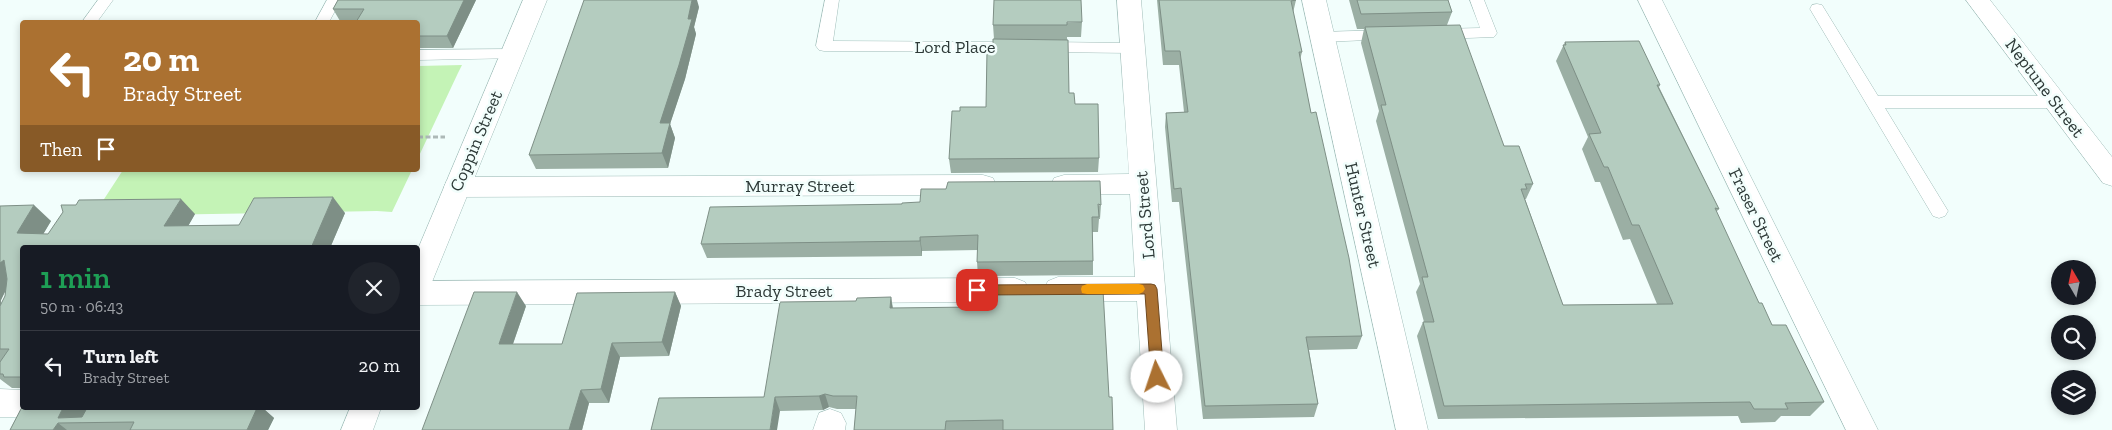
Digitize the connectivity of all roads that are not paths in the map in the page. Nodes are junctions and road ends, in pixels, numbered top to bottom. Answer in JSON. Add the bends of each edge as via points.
{"nodes":[{"id":1,"x":106,"y":0,"type":"edge"},
{"id":2,"x":334,"y":0,"type":"edge"},
{"id":3,"x":535,"y":0,"type":"edge"},
{"id":4,"x":832,"y":0,"type":"edge"},
{"id":5,"x":1129,"y":0,"type":"edge"},
{"id":6,"x":1314,"y":0,"type":"edge"},
{"id":7,"x":1477,"y":0,"type":"edge"},
{"id":8,"x":1650,"y":0,"type":"edge"},
{"id":9,"x":1978,"y":0,"type":"edge"},
{"id":10,"x":1817,"y":9,"type":"dead end"},
{"id":11,"x":91,"y":20,"type":"edge"},
{"id":12,"x":323,"y":20,"type":"edge"},
{"id":13,"x":1420,"y":34,"type":"edge"},
{"id":14,"x":1401,"y":35,"type":"edge"},
{"id":15,"x":1322,"y":37,"type":"junction"},
{"id":16,"x":1132,"y":48,"type":"junction"},
{"id":17,"x":513,"y":54,"type":"junction"},
{"id":18,"x":420,"y":55,"type":"edge"},
{"id":19,"x":1874,"y":102,"type":"junction"},
{"id":20,"x":2055,"y":102,"type":"junction"},
{"id":21,"x":2112,"y":176,"type":"edge"},
{"id":22,"x":1142,"y":184,"type":"junction"},
{"id":23,"x":1011,"y":185,"type":"edge"},
{"id":24,"x":1041,"y":185,"type":"edge"},
{"id":25,"x":457,"y":187,"type":"junction"},
{"id":26,"x":1940,"y":211,"type":"dead end"},
{"id":27,"x":420,"y":277,"type":"edge"},
{"id":28,"x":1151,"y":289,"type":"junction"},
{"id":29,"x":420,"y":293,"type":"edge"},
{"id":30,"x":0,"y":403,"type":"edge"},
{"id":31,"x":20,"y":403,"type":"edge"},
{"id":32,"x":365,"y":410,"type":"edge"},
{"id":33,"x":356,"y":430,"type":"edge"},
{"id":34,"x":1161,"y":430,"type":"edge"},
{"id":35,"x":1412,"y":430,"type":"edge"},
{"id":36,"x":1862,"y":430,"type":"edge"}],
"edges":[{"from":1,"to":11,"type":"lane"},
{"from":2,"to":12,"type":"lane"},
{"from":3,"to":17,"type":"street","name":"Coppin Street"},
{"from":4,"to":16,"type":"lane","name":"Lord Place","via":[[824,46]]},
{"from":5,"to":16,"type":"street","name":"Lord Street"},
{"from":6,"to":15,"type":"street","name":"Hunter Street"},
{"from":7,"to":13,"type":"lane","via":[[1490,33]]},
{"from":8,"to":36,"type":"street","name":"Fraser Street"},
{"from":9,"to":20,"type":"street","name":"Neptune Street"},
{"from":10,"to":19,"type":"lane"},
{"from":14,"to":15,"type":"lane"},
{"from":15,"to":35,"type":"street","name":"Hunter Street"},
{"from":16,"to":22,"type":"street","name":"Lord Street"},
{"from":17,"to":18,"type":"lane"},
{"from":17,"to":25,"type":"street","name":"Coppin Street"},
{"from":19,"to":20,"type":"lane"},
{"from":19,"to":26,"type":"lane"},
{"from":20,"to":21,"type":"street","name":"Neptune Street"},
{"from":22,"to":24,"type":"street"},
{"from":22,"to":28,"type":"street","name":"Lord Street"},
{"from":23,"to":25,"type":"street","name":"Murray Street"},
{"from":25,"to":27,"type":"street","name":"Coppin Street"},
{"from":28,"to":29,"type":"street","name":"Brady Street"},
{"from":28,"to":34,"type":"street","name":"Lord Street"},
{"from":30,"to":31,"type":"street"},
{"from":32,"to":33,"type":"street"}]}
